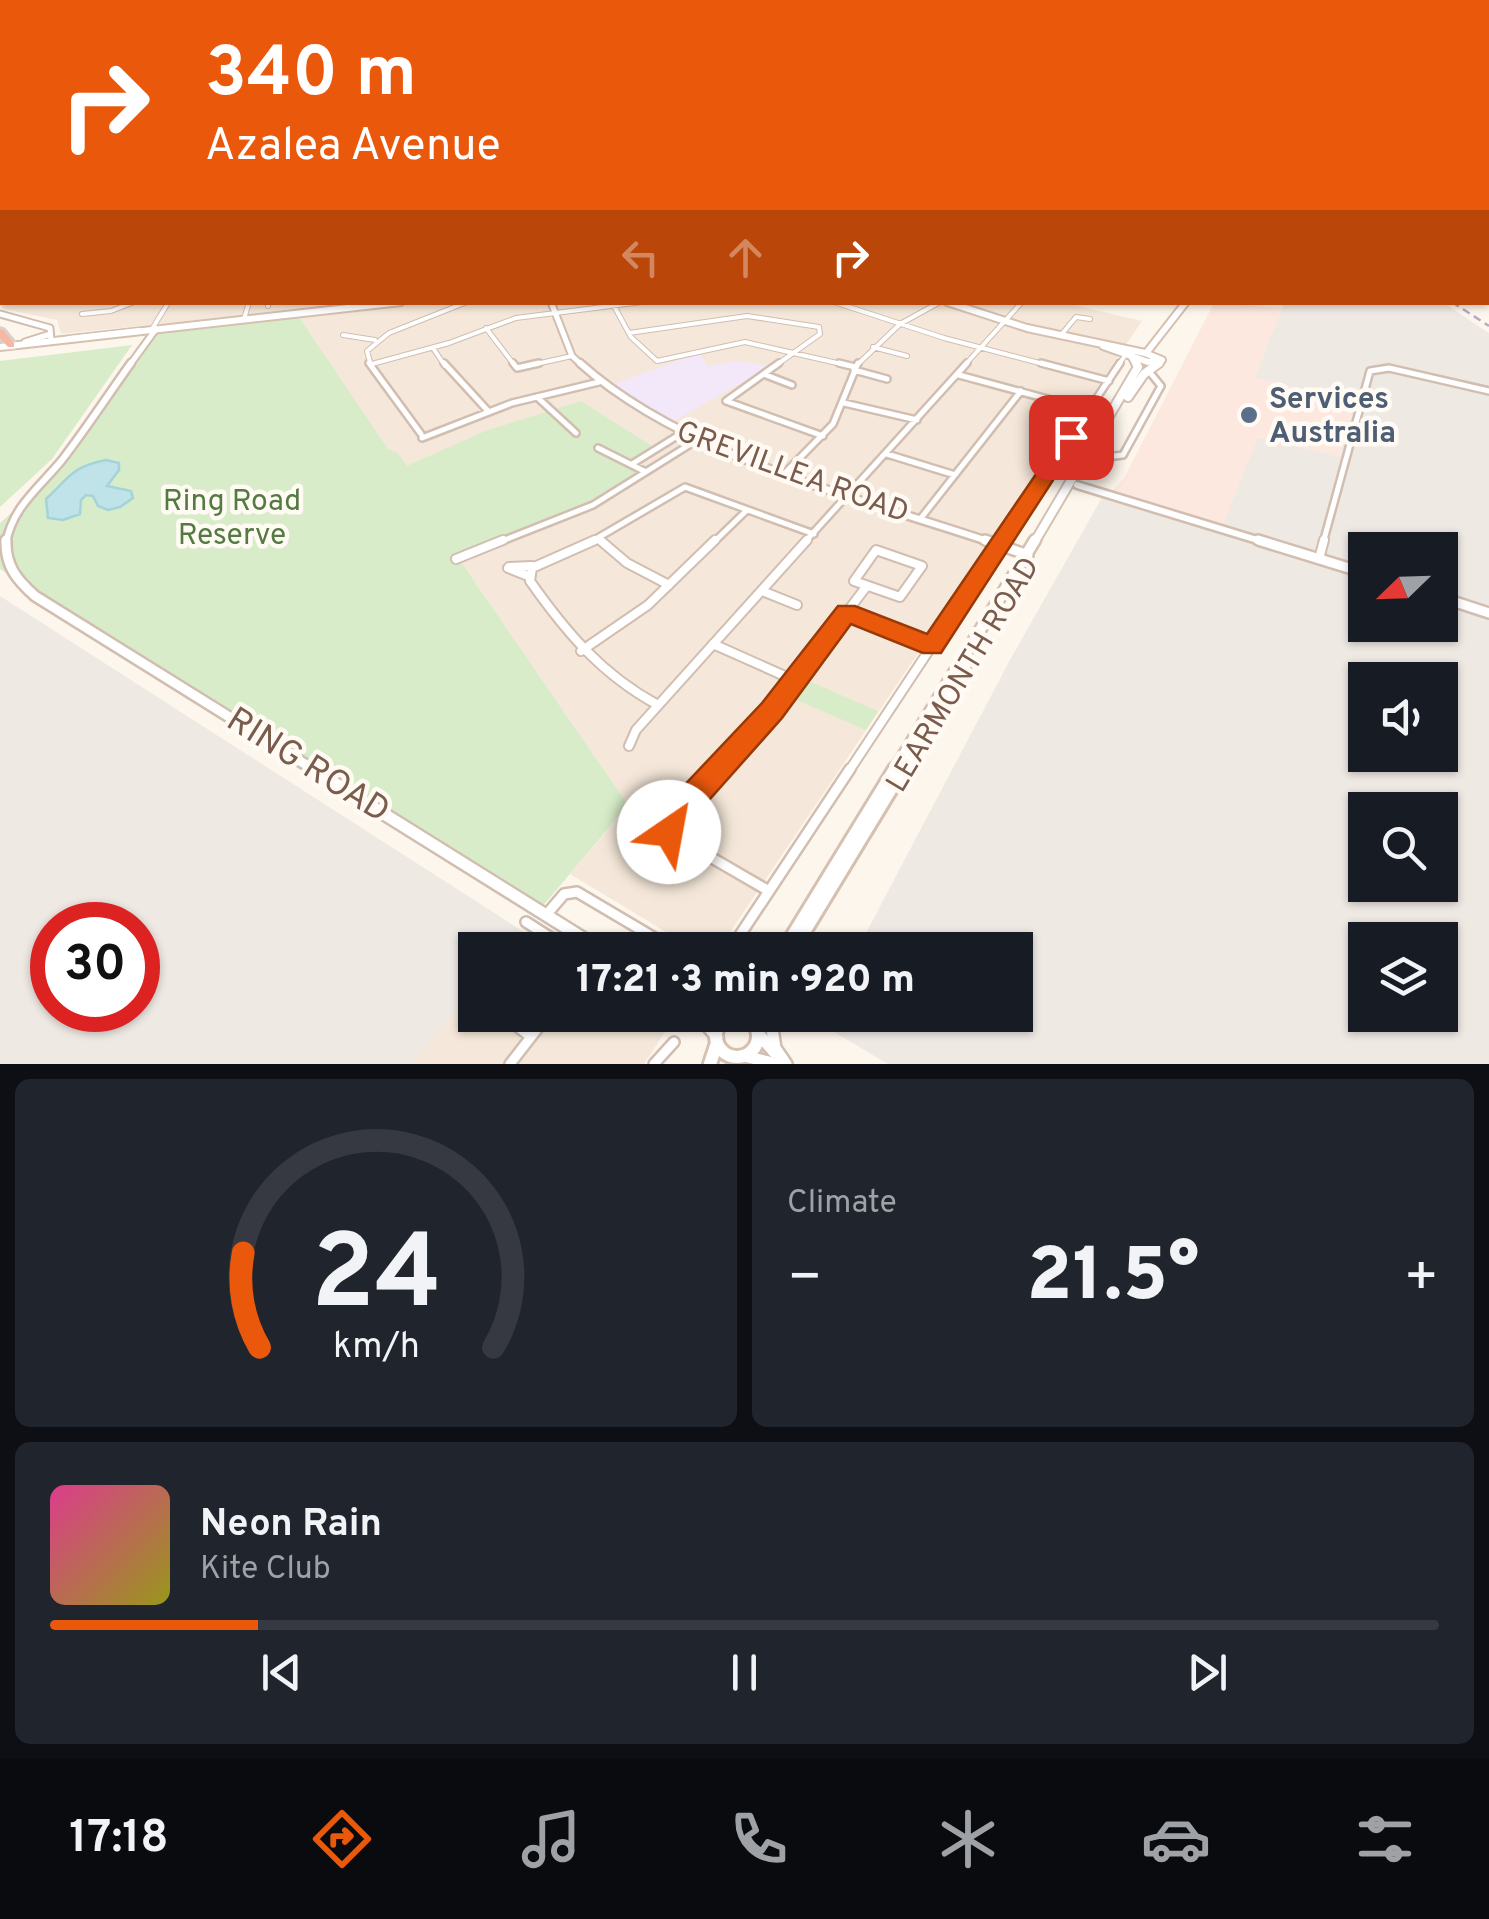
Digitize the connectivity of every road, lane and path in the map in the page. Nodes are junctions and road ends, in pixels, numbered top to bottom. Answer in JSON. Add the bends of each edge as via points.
{"nodes":[{"id":1,"x":127,"y":305,"type":"edge"},
{"id":2,"x":167,"y":305,"type":"edge"},
{"id":3,"x":248,"y":305,"type":"edge"},
{"id":4,"x":373,"y":305,"type":"edge"},
{"id":5,"x":462,"y":305,"type":"edge"},
{"id":6,"x":621,"y":305,"type":"edge"},
{"id":7,"x":843,"y":305,"type":"edge"},
{"id":8,"x":938,"y":305,"type":"edge"},
{"id":9,"x":953,"y":305,"type":"edge"},
{"id":10,"x":1020,"y":305,"type":"edge"},
{"id":11,"x":1186,"y":305,"type":"edge"},
{"id":12,"x":1186,"y":305,"type":"edge"},
{"id":13,"x":614,"y":306,"type":"junction"},
{"id":14,"x":552,"y":307,"type":"edge"},
{"id":15,"x":0,"y":314,"type":"edge"},
{"id":16,"x":82,"y":314,"type":"dead end"},
{"id":17,"x":1090,"y":318,"type":"dead end"},
{"id":18,"x":244,"y":319,"type":"junction"},
{"id":19,"x":1007,"y":322,"type":"junction"},
{"id":20,"x":900,"y":324,"type":"junction"},
{"id":21,"x":486,"y":328,"type":"junction"},
{"id":22,"x":152,"y":329,"type":"junction"},
{"id":23,"x":628,"y":334,"type":"junction"},
{"id":24,"x":343,"y":335,"type":"dead end"},
{"id":25,"x":1062,"y":335,"type":"junction"},
{"id":26,"x":0,"y":336,"type":"edge"},
{"id":27,"x":47,"y":336,"type":"junction"},
{"id":28,"x":376,"y":340,"type":"junction"},
{"id":29,"x":9,"y":346,"type":"edge"},
{"id":30,"x":1103,"y":346,"type":"junction"},
{"id":31,"x":872,"y":347,"type":"junction"},
{"id":32,"x":433,"y":348,"type":"junction"},
{"id":33,"x":982,"y":348,"type":"junction"},
{"id":34,"x":794,"y":354,"type":"junction"},
{"id":35,"x":1128,"y":355,"type":"junction"},
{"id":36,"x":572,"y":356,"type":"junction"},
{"id":37,"x":907,"y":356,"type":"dead end"},
{"id":38,"x":1143,"y":357,"type":"junction"},
{"id":39,"x":1159,"y":360,"type":"junction"},
{"id":40,"x":372,"y":364,"type":"junction"},
{"id":41,"x":855,"y":368,"type":"junction"},
{"id":42,"x":1148,"y":370,"type":"junction"},
{"id":43,"x":959,"y":374,"type":"junction"},
{"id":44,"x":765,"y":375,"type":"junction"},
{"id":45,"x":887,"y":379,"type":"dead end"},
{"id":46,"x":1109,"y":381,"type":"junction"},
{"id":47,"x":599,"y":382,"type":"junction"},
{"id":48,"x":1129,"y":382,"type":"junction"},
{"id":49,"x":792,"y":386,"type":"dead end"},
{"id":50,"x":1021,"y":391,"type":"junction"},
{"id":51,"x":1489,"y":391,"type":"edge"},
{"id":52,"x":536,"y":396,"type":"junction"},
{"id":53,"x":844,"y":403,"type":"junction"},
{"id":54,"x":1089,"y":410,"type":"junction"},
{"id":55,"x":488,"y":411,"type":"junction"},
{"id":56,"x":917,"y":420,"type":"junction"},
{"id":57,"x":576,"y":433,"type":"dead end"},
{"id":58,"x":682,"y":433,"type":"junction"},
{"id":59,"x":823,"y":436,"type":"junction"},
{"id":60,"x":696,"y":440,"type":"junction"},
{"id":61,"x":598,"y":448,"type":"dead end"},
{"id":62,"x":887,"y":454,"type":"junction"},
{"id":63,"x":1090,"y":458,"type":"junction"},
{"id":64,"x":632,"y":464,"type":"junction"},
{"id":65,"x":1053,"y":464,"type":"junction"},
{"id":66,"x":646,"y":472,"type":"junction"},
{"id":67,"x":786,"y":472,"type":"junction"},
{"id":68,"x":1080,"y":472,"type":"junction"},
{"id":69,"x":954,"y":475,"type":"junction"},
{"id":70,"x":1074,"y":484,"type":"junction"},
{"id":71,"x":850,"y":494,"type":"junction"},
{"id":72,"x":747,"y":510,"type":"junction"},
{"id":73,"x":920,"y":518,"type":"junction"},
{"id":74,"x":814,"y":534,"type":"junction"},
{"id":75,"x":598,"y":539,"type":"junction"},
{"id":76,"x":999,"y":545,"type":"junction"},
{"id":77,"x":1031,"y":556,"type":"junction"},
{"id":78,"x":456,"y":559,"type":"dead end"},
{"id":79,"x":1319,"y":559,"type":"junction"},
{"id":80,"x":509,"y":567,"type":"dead end"},
{"id":81,"x":1348,"y":568,"type":"edge"},
{"id":82,"x":531,"y":571,"type":"junction"},
{"id":83,"x":669,"y":585,"type":"junction"},
{"id":84,"x":866,"y":587,"type":"junction"},
{"id":85,"x":762,"y":591,"type":"junction"},
{"id":86,"x":1458,"y":604,"type":"edge"},
{"id":87,"x":798,"y":605,"type":"dead end"},
{"id":88,"x":846,"y":612,"type":"junction"},
{"id":89,"x":1489,"y":613,"type":"edge"},
{"id":90,"x":713,"y":644,"type":"junction"},
{"id":91,"x":932,"y":646,"type":"junction"},
{"id":92,"x":581,"y":651,"type":"junction"},
{"id":93,"x":796,"y":681,"type":"junction"},
{"id":94,"x":658,"y":705,"type":"junction"},
{"id":95,"x":629,"y":746,"type":"dead end"},
{"id":96,"x":668,"y":831,"type":"junction"},
{"id":97,"x":653,"y":832,"type":"dead end"},
{"id":98,"x":836,"y":873,"type":"junction"},
{"id":99,"x":769,"y":890,"type":"junction"},
{"id":100,"x":546,"y":916,"type":"junction"},
{"id":101,"x":526,"y":922,"type":"dead end"},
{"id":102,"x":542,"y":932,"type":"edge"},
{"id":103,"x":571,"y":932,"type":"edge"},
{"id":104,"x":645,"y":932,"type":"edge"},
{"id":105,"x":742,"y":932,"type":"edge"},
{"id":106,"x":796,"y":932,"type":"edge"},
{"id":107,"x":803,"y":932,"type":"edge"},
{"id":108,"x":524,"y":1032,"type":"edge"},
{"id":109,"x":535,"y":1032,"type":"edge"},
{"id":110,"x":711,"y":1032,"type":"edge"},
{"id":111,"x":718,"y":1032,"type":"edge"},
{"id":112,"x":757,"y":1032,"type":"edge"},
{"id":113,"x":762,"y":1032,"type":"edge"},
{"id":114,"x":773,"y":1032,"type":"edge"},
{"id":115,"x":531,"y":1037,"type":"junction"},
{"id":116,"x":717,"y":1039,"type":"junction"},
{"id":117,"x":674,"y":1042,"type":"dead end"},
{"id":118,"x":738,"y":1059,"type":"edge"},
{"id":119,"x":510,"y":1064,"type":"edge"},
{"id":120,"x":654,"y":1064,"type":"edge"},
{"id":121,"x":710,"y":1064,"type":"edge"},
{"id":122,"x":777,"y":1064,"type":"edge"},
{"id":123,"x":786,"y":1064,"type":"edge"}],
"edges":[{"from":1,"to":16,"type":"street"},
{"from":2,"to":22,"type":"street"},
{"from":3,"to":18,"type":"street"},
{"from":4,"to":18,"type":"main road"},
{"from":5,"to":28,"type":"street"},
{"from":6,"to":13,"type":"street"},
{"from":7,"to":20,"type":"street"},
{"from":8,"to":20,"type":"street"},
{"from":9,"to":19,"type":"main road"},
{"from":10,"to":19,"type":"street"},
{"from":11,"to":38,"type":"main road","name":"LEARMONTH ROAD"},
{"from":12,"to":39,"type":"main road","name":"LEARMONTH ROAD","via":[[1171,338],[1158,348]]},
{"from":13,"to":14,"type":"street"},
{"from":13,"to":23,"type":"street"},
{"from":14,"to":21,"type":"street"},
{"from":14,"to":36,"type":"street","name":"GREVILLEA ROAD"},
{"from":15,"to":27,"type":"street"},
{"from":17,"to":25,"type":"street","via":[[1076,317]]},
{"from":18,"to":22,"type":"main road"},
{"from":19,"to":25,"type":"main road"},
{"from":19,"to":33,"type":"street"},
{"from":20,"to":31,"type":"street"},
{"from":20,"to":33,"type":"street"},
{"from":21,"to":32,"type":"street"},
{"from":21,"to":36,"type":"street","via":[[517,368]]},
{"from":22,"to":27,"type":"main road"},
{"from":22,"to":100,"type":"street","name":"RING ROAD","via":[[60,462],[14,513],[4,546],[16,579]]},
{"from":23,"to":34,"type":"street","via":[[659,361],[746,344]]},
{"from":23,"to":34,"type":"street","via":[[748,315],[819,329]]},
{"from":24,"to":28,"type":"street"},
{"from":25,"to":30,"type":"main road"},
{"from":26,"to":29,"type":"highway"},
{"from":27,"to":29,"type":"main road"},
{"from":28,"to":40,"type":"street","via":[[366,354]]},
{"from":30,"to":35,"type":"main road"},
{"from":30,"to":38,"type":"main road"},
{"from":31,"to":37,"type":"street"},
{"from":31,"to":41,"type":"street"},
{"from":32,"to":40,"type":"street"},
{"from":32,"to":55,"type":"street"},
{"from":33,"to":43,"type":"street"},
{"from":33,"to":46,"type":"street"},
{"from":34,"to":41,"type":"street"},
{"from":34,"to":44,"type":"street"},
{"from":35,"to":38,"type":"main road"},
{"from":35,"to":46,"type":"street","name":"LEARMONTH ROAD"},
{"from":35,"to":48,"type":"main road","name":"LEARMONTH ROAD","via":[[1139,365]]},
{"from":36,"to":47,"type":"street","name":"GREVILLEA ROAD"},
{"from":38,"to":39,"type":"main road"},
{"from":38,"to":48,"type":"main road","name":"LEARMONTH ROAD","via":[[1142,370]]},
{"from":39,"to":42,"type":"main road","name":"LEARMONTH ROAD"},
{"from":40,"to":55,"type":"street","via":[[422,436]]},
{"from":41,"to":45,"type":"street"},
{"from":41,"to":53,"type":"street"},
{"from":42,"to":63,"type":"main road","name":"LEARMONTH ROAD"},
{"from":42,"to":63,"type":"street","via":[[1161,386],[1125,459]]},
{"from":43,"to":50,"type":"street"},
{"from":43,"to":56,"type":"street"},
{"from":44,"to":49,"type":"street"},
{"from":44,"to":59,"type":"street","via":[[726,401]]},
{"from":46,"to":54,"type":"street","name":"LEARMONTH ROAD"},
{"from":47,"to":52,"type":"street"},
{"from":47,"to":58,"type":"street","name":"GREVILLEA ROAD"},
{"from":48,"to":68,"type":"main road","name":"LEARMONTH ROAD"},
{"from":50,"to":54,"type":"street"},
{"from":50,"to":69,"type":"street"},
{"from":51,"to":79,"type":"street","via":[[1390,368],[1370,371]]},
{"from":52,"to":55,"type":"street"},
{"from":52,"to":57,"type":"street"},
{"from":53,"to":56,"type":"street"},
{"from":53,"to":59,"type":"street"},
{"from":54,"to":65,"type":"street","name":"LEARMONTH ROAD"},
{"from":56,"to":62,"type":"street"},
{"from":58,"to":60,"type":"street","name":"GREVILLEA ROAD"},
{"from":58,"to":64,"type":"street"},
{"from":59,"to":67,"type":"street"},
{"from":60,"to":66,"type":"street"},
{"from":60,"to":67,"type":"street","name":"GREVILLEA ROAD"},
{"from":61,"to":64,"type":"street"},
{"from":62,"to":69,"type":"street"},
{"from":62,"to":71,"type":"street"},
{"from":63,"to":68,"type":"main road","name":"LEARMONTH ROAD"},
{"from":64,"to":66,"type":"street"},
{"from":65,"to":68,"type":"street"},
{"from":65,"to":76,"type":"street","name":"LEARMONTH ROAD"},
{"from":66,"to":78,"type":"street","via":[[585,509]]},
{"from":67,"to":71,"type":"street","name":"GREVILLEA ROAD"},
{"from":68,"to":70,"type":"main road","name":"LEARMONTH ROAD"},
{"from":69,"to":73,"type":"street"},
{"from":70,"to":77,"type":"main road","name":"LEARMONTH ROAD"},
{"from":70,"to":79,"type":"street"},
{"from":71,"to":73,"type":"street","name":"GREVILLEA ROAD"},
{"from":71,"to":74,"type":"street"},
{"from":72,"to":74,"type":"street"},
{"from":72,"to":75,"type":"street","via":[[685,487]]},
{"from":72,"to":83,"type":"street"},
{"from":73,"to":76,"type":"street","name":"GREVILLEA ROAD"},
{"from":74,"to":85,"type":"street"},
{"from":75,"to":82,"type":"street"},
{"from":75,"to":83,"type":"street"},
{"from":76,"to":77,"type":"street","name":"GREVILLEA ROAD"},
{"from":76,"to":91,"type":"street","name":"LEARMONTH ROAD"},
{"from":77,"to":98,"type":"main road","name":"LEARMONTH ROAD"},
{"from":79,"to":81,"type":"street"},
{"from":80,"to":82,"type":"street"},
{"from":82,"to":92,"type":"street"},
{"from":83,"to":92,"type":"street"},
{"from":84,"to":84,"type":"street","via":[[853,578],[876,550],[922,566],[900,597]]},
{"from":84,"to":88,"type":"street"},
{"from":85,"to":87,"type":"street"},
{"from":85,"to":90,"type":"street"},
{"from":86,"to":89,"type":"street"},
{"from":88,"to":91,"type":"street"},
{"from":88,"to":93,"type":"street"},
{"from":90,"to":93,"type":"street"},
{"from":90,"to":94,"type":"street"},
{"from":91,"to":99,"type":"street","name":"LEARMONTH ROAD"},
{"from":92,"to":94,"type":"street"},
{"from":93,"to":96,"type":"street","via":[[696,790]]},
{"from":94,"to":95,"type":"street"},
{"from":96,"to":97,"type":"street"},
{"from":96,"to":99,"type":"street"},
{"from":98,"to":106,"type":"main road","name":"LEARMONTH ROAD"},
{"from":98,"to":107,"type":"main road","name":"LEARMONTH ROAD"},
{"from":99,"to":105,"type":"street","name":"LEARMONTH ROAD"},
{"from":100,"to":103,"type":"street","name":"RING ROAD"},
{"from":100,"to":104,"type":"street","via":[[564,894],[577,892]]},
{"from":101,"to":102,"type":"street"},
{"from":108,"to":115,"type":"street"},
{"from":109,"to":115,"type":"street"},
{"from":110,"to":116,"type":"street"},
{"from":111,"to":116,"type":"main road"},
{"from":112,"to":118,"type":"main road","via":[[754,1048]]},
{"from":113,"to":123,"type":"street"},
{"from":114,"to":123,"type":"street"},
{"from":115,"to":119,"type":"street"},
{"from":116,"to":118,"type":"main road"},
{"from":116,"to":121,"type":"main road"},
{"from":117,"to":120,"type":"street"},
{"from":118,"to":122,"type":"street"}]}
